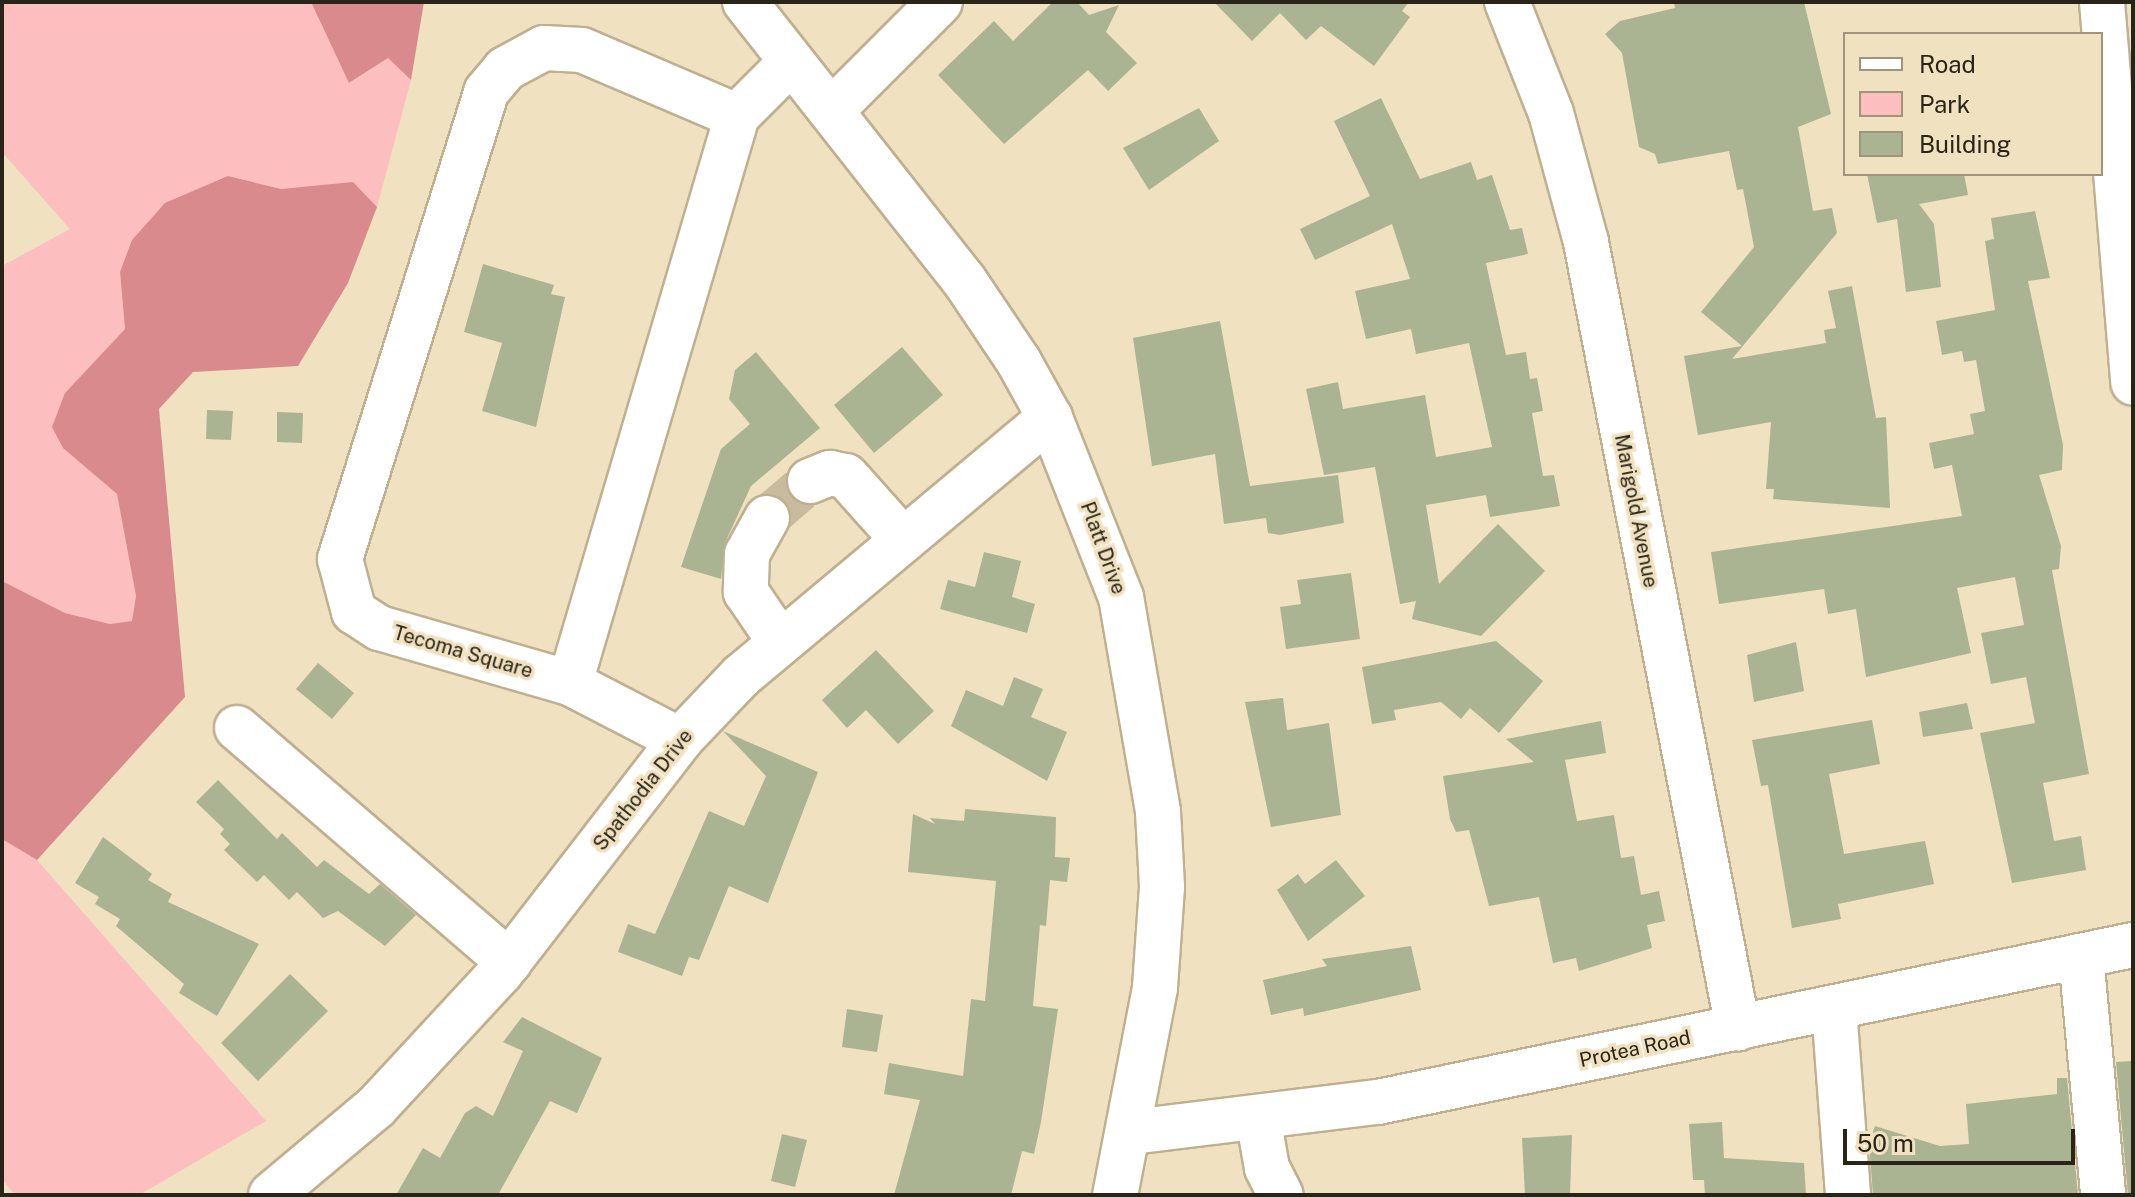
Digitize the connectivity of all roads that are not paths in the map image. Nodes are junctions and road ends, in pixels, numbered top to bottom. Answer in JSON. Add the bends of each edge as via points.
{"nodes":[{"id":1,"x":745,"y":2,"type":"edge"},
{"id":2,"x":940,"y":2,"type":"edge"},
{"id":3,"x":1507,"y":2,"type":"edge"},
{"id":4,"x":2102,"y":2,"type":"edge"},
{"id":5,"x":788,"y":65,"type":"junction"},
{"id":6,"x":831,"y":111,"type":"junction"},
{"id":7,"x":737,"y":116,"type":"junction"},
{"id":8,"x":2125,"y":194,"type":"edge"},
{"id":9,"x":2133,"y":383,"type":"edge"},
{"id":10,"x":1050,"y":418,"type":"junction"},
{"id":11,"x":810,"y":481,"type":"tunnel mouth"},
{"id":12,"x":767,"y":518,"type":"tunnel mouth"},
{"id":13,"x":903,"y":540,"type":"junction"},
{"id":14,"x":780,"y":642,"type":"junction"},
{"id":15,"x":570,"y":683,"type":"junction"},
{"id":16,"x":237,"y":728,"type":"dead end"},
{"id":17,"x":680,"y":740,"type":"junction"},
{"id":18,"x":2133,"y":945,"type":"edge"},
{"id":19,"x":2081,"y":956,"type":"junction"},
{"id":20,"x":509,"y":962,"type":"junction"},
{"id":21,"x":1834,"y":1008,"type":"junction"},
{"id":22,"x":1738,"y":1028,"type":"junction"},
{"id":23,"x":1258,"y":1117,"type":"junction"},
{"id":24,"x":1132,"y":1132,"type":"junction"},
{"id":25,"x":271,"y":1195,"type":"edge"},
{"id":26,"x":1115,"y":1195,"type":"edge"},
{"id":27,"x":1281,"y":1195,"type":"edge"},
{"id":28,"x":1848,"y":1195,"type":"edge"},
{"id":29,"x":2103,"y":1195,"type":"edge"}],
"edges":[{"from":1,"to":5,"type":"street","name":"Platt Drive"},
{"from":2,"to":6,"type":"street"},
{"from":3,"to":22,"type":"street","name":"Marigold Avenue","via":[[1551,113],[1586,242]]},
{"from":4,"to":8,"type":"street"},
{"from":5,"to":6,"type":"street","name":"Platt Drive"},
{"from":5,"to":7,"type":"street"},
{"from":6,"to":10,"type":"street","name":"Platt Drive","via":[[964,280]]},
{"from":7,"to":15,"type":"street"},
{"from":7,"to":15,"type":"street","name":"Tecoma Square","via":[[582,50],[544,48],[505,69],[486,92],[340,559],[354,612],[379,628]]},
{"from":8,"to":9,"type":"street"},
{"from":10,"to":13,"type":"street","name":"Spathodia Drive"},
{"from":10,"to":24,"type":"street","name":"Platt Drive","via":[[1121,597],[1158,812],[1159,939]]},
{"from":11,"to":13,"type":"street","via":[[830,473],[846,476]]},
{"from":12,"to":14,"type":"street","via":[[747,554],[746,592]]},
{"from":13,"to":14,"type":"street","name":"Spathodia Drive"},
{"from":14,"to":17,"type":"street","name":"Spathodia Drive"},
{"from":15,"to":17,"type":"street","name":"Tecoma Square"},
{"from":16,"to":20,"type":"street"},
{"from":17,"to":20,"type":"street","name":"Spathodia Drive"},
{"from":18,"to":19,"type":"street","name":"Protea Road"},
{"from":19,"to":21,"type":"street","name":"Protea Road"},
{"from":19,"to":29,"type":"street"},
{"from":20,"to":25,"type":"street","name":"Spathodia Drive","via":[[376,1107]]},
{"from":21,"to":22,"type":"street","name":"Protea Road"},
{"from":21,"to":28,"type":"street"},
{"from":22,"to":23,"type":"street","name":"Protea Road","via":[[1378,1102]]},
{"from":23,"to":24,"type":"street","name":"Protea Road"},
{"from":23,"to":27,"type":"street","via":[[1267,1168]]},
{"from":24,"to":26,"type":"street","name":"Platt Drive"}]}
